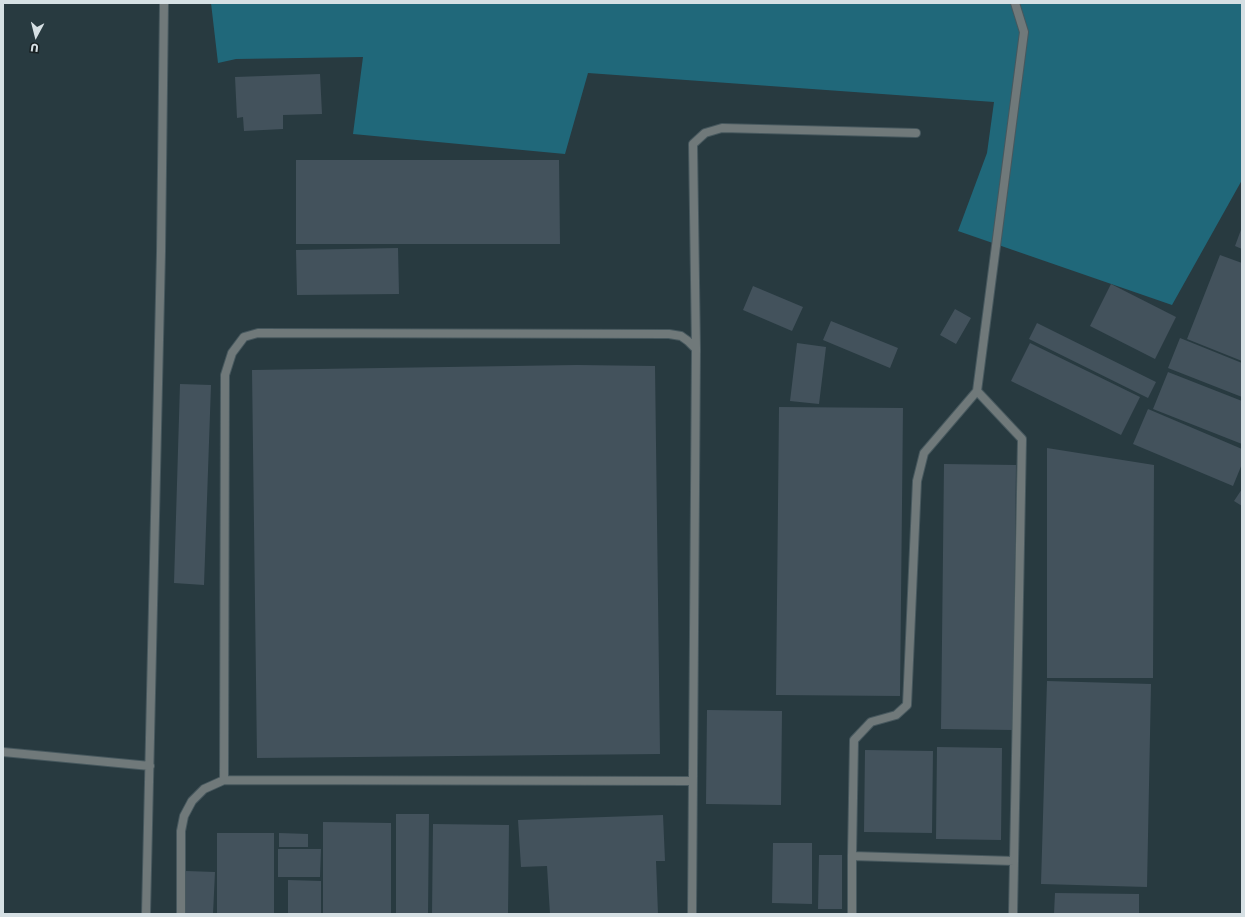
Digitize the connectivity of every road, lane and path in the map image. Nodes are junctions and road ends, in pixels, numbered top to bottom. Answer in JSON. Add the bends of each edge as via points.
{"nodes":[{"id":1,"x":164,"y":3,"type":"edge"},
{"id":2,"x":1015,"y":3,"type":"edge"},
{"id":3,"x":916,"y":133,"type":"dead end"},
{"id":4,"x":696,"y":349,"type":"junction"},
{"id":5,"x":976,"y":391,"type":"junction"},
{"id":6,"x":3,"y":752,"type":"edge"},
{"id":7,"x":150,"y":766,"type":"junction"},
{"id":8,"x":224,"y":780,"type":"junction"},
{"id":9,"x":693,"y":781,"type":"junction"},
{"id":10,"x":852,"y":856,"type":"junction"},
{"id":11,"x":1014,"y":860,"type":"junction"},
{"id":12,"x":146,"y":914,"type":"edge"},
{"id":13,"x":181,"y":914,"type":"edge"},
{"id":14,"x":692,"y":914,"type":"edge"},
{"id":15,"x":852,"y":914,"type":"edge"},
{"id":16,"x":1013,"y":914,"type":"edge"}],
"edges":[{"from":1,"to":7,"type":"lane"},
{"from":2,"to":5,"type":"lane","via":[[1024,32]]},
{"from":3,"to":4,"type":"lane","via":[[722,128],[704,134],[693,144]]},
{"from":4,"to":8,"type":"lane","via":[[681,336],[669,334],[258,333],[244,337],[232,353],[225,374]]},
{"from":4,"to":9,"type":"lane"},
{"from":5,"to":10,"type":"lane","via":[[924,453],[917,481],[907,705],[896,715],[871,722],[854,740]]},
{"from":5,"to":11,"type":"lane","via":[[1022,439]]},
{"from":6,"to":7,"type":"lane"},
{"from":7,"to":12,"type":"lane"},
{"from":8,"to":9,"type":"lane"},
{"from":8,"to":13,"type":"lane","via":[[204,789],[184,816],[181,831]]},
{"from":9,"to":14,"type":"lane"},
{"from":10,"to":11,"type":"lane"},
{"from":10,"to":15,"type":"lane"},
{"from":11,"to":16,"type":"lane"}]}
